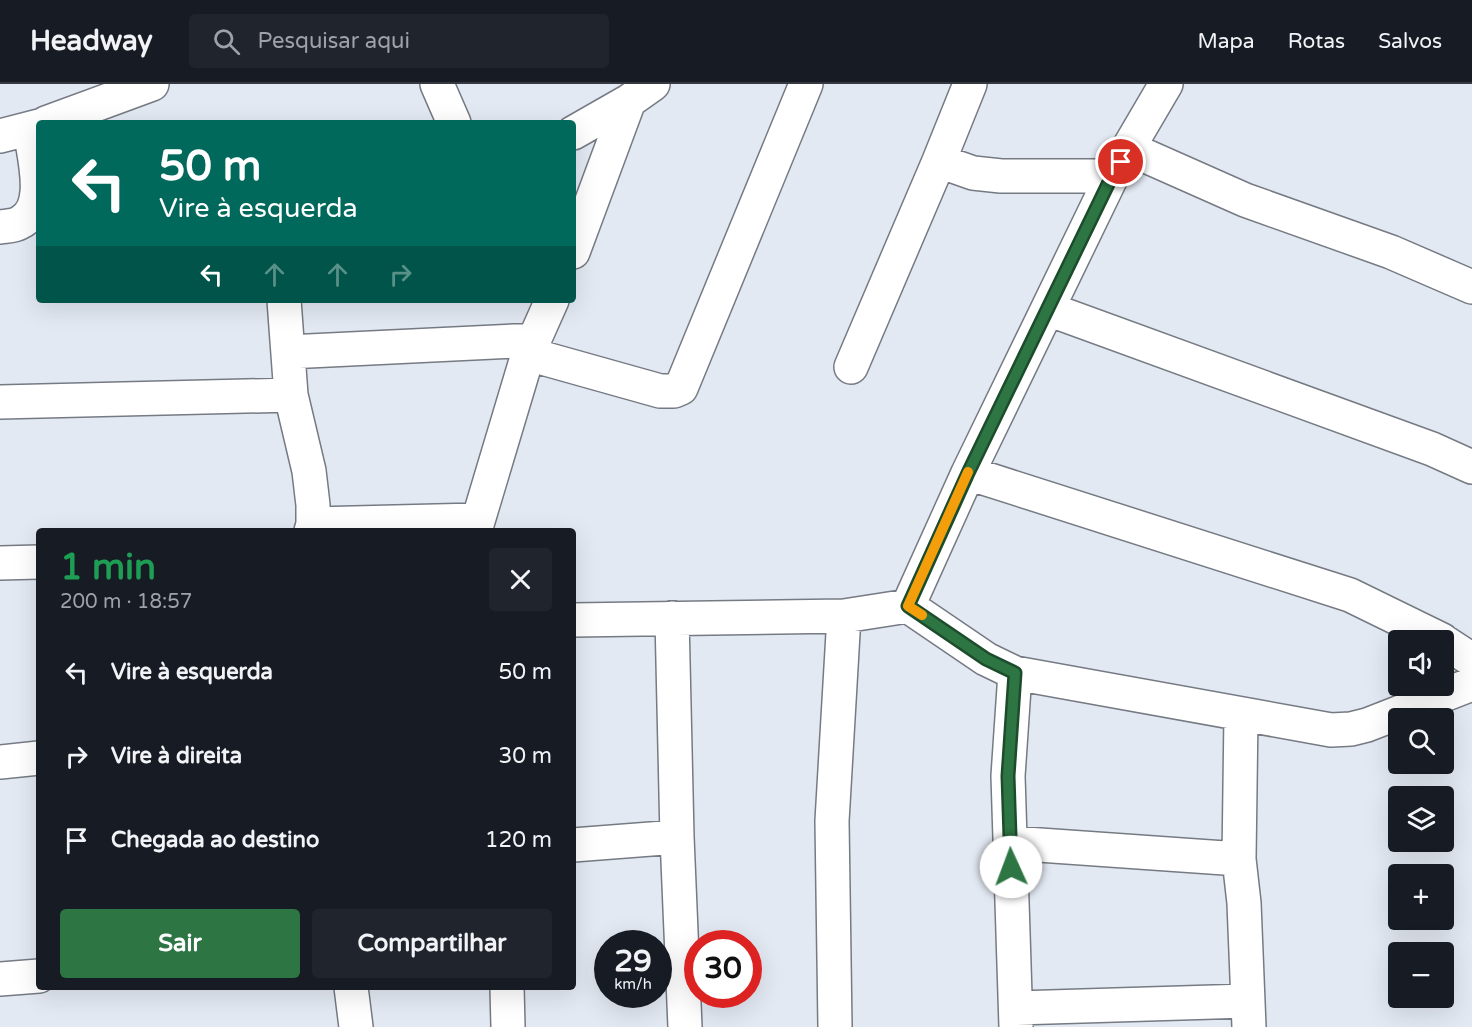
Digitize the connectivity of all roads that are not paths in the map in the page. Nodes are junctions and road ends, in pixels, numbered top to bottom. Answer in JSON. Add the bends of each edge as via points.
{"nodes":[{"id":1,"x":152,"y":84,"type":"edge"},
{"id":2,"x":437,"y":84,"type":"edge"},
{"id":3,"x":806,"y":84,"type":"edge"},
{"id":4,"x":970,"y":84,"type":"edge"},
{"id":5,"x":1166,"y":84,"type":"edge"},
{"id":6,"x":643,"y":90,"type":"edge"},
{"id":7,"x":54,"y":120,"type":"edge"},
{"id":8,"x":452,"y":120,"type":"edge"},
{"id":9,"x":29,"y":129,"type":"edge"},
{"id":10,"x":576,"y":131,"type":"edge"},
{"id":11,"x":1130,"y":148,"type":"junction"},
{"id":12,"x":939,"y":161,"type":"junction"},
{"id":13,"x":1112,"y":176,"type":"junction"},
{"id":14,"x":36,"y":180,"type":"edge"},
{"id":15,"x":36,"y":201,"type":"edge"},
{"id":16,"x":0,"y":227,"type":"edge"},
{"id":17,"x":576,"y":245,"type":"edge"},
{"id":18,"x":1472,"y":287,"type":"edge"},
{"id":19,"x":284,"y":303,"type":"edge"},
{"id":20,"x":551,"y":303,"type":"edge"},
{"id":21,"x":1048,"y":309,"type":"junction"},
{"id":22,"x":532,"y":347,"type":"junction"},
{"id":23,"x":288,"y":352,"type":"junction"},
{"id":24,"x":850,"y":367,"type":"dead end"},
{"id":25,"x":291,"y":395,"type":"junction"},
{"id":26,"x":0,"y":402,"type":"edge"},
{"id":27,"x":1472,"y":467,"type":"edge"},
{"id":28,"x":968,"y":473,"type":"junction"},
{"id":29,"x":476,"y":526,"type":"edge"},
{"id":30,"x":312,"y":527,"type":"edge"},
{"id":31,"x":36,"y":562,"type":"edge"},
{"id":32,"x":0,"y":563,"type":"edge"},
{"id":33,"x":908,"y":606,"type":"junction"},
{"id":34,"x":844,"y":616,"type":"junction"},
{"id":35,"x":672,"y":618,"type":"junction"},
{"id":36,"x":576,"y":620,"type":"edge"},
{"id":37,"x":1421,"y":630,"type":"edge"},
{"id":38,"x":1454,"y":648,"type":"edge"},
{"id":39,"x":1472,"y":660,"type":"edge"},
{"id":40,"x":1015,"y":673,"type":"junction"},
{"id":41,"x":1472,"y":684,"type":"edge"},
{"id":42,"x":1241,"y":715,"type":"junction"},
{"id":43,"x":36,"y":758,"type":"edge"},
{"id":44,"x":0,"y":762,"type":"edge"},
{"id":45,"x":677,"y":837,"type":"junction"},
{"id":46,"x":1011,"y":843,"type":"junction"},
{"id":47,"x":576,"y":845,"type":"edge"},
{"id":48,"x":1239,"y":859,"type":"junction"},
{"id":49,"x":36,"y":976,"type":"edge"},
{"id":50,"x":0,"y":979,"type":"edge"},
{"id":51,"x":351,"y":990,"type":"edge"},
{"id":52,"x":507,"y":990,"type":"edge"},
{"id":53,"x":1248,"y":1014,"type":"edge"},
{"id":54,"x":1016,"y":1017,"type":"edge"},
{"id":55,"x":356,"y":1027,"type":"edge"},
{"id":56,"x":508,"y":1027,"type":"edge"},
{"id":57,"x":685,"y":1027,"type":"edge"},
{"id":58,"x":835,"y":1027,"type":"edge"}],
"edges":[{"from":1,"to":7,"type":"street"},
{"from":2,"to":8,"type":"street"},
{"from":3,"to":22,"type":"street","via":[[681,388],[660,391]]},
{"from":4,"to":12,"type":"street"},
{"from":5,"to":11,"type":"street"},
{"from":6,"to":10,"type":"street"},
{"from":6,"to":17,"type":"street"},
{"from":9,"to":14,"type":"street"},
{"from":11,"to":13,"type":"street"},
{"from":11,"to":18,"type":"street","via":[[1245,201],[1391,252]]},
{"from":12,"to":13,"type":"street","via":[[973,173],[1001,176]]},
{"from":12,"to":24,"type":"street"},
{"from":13,"to":21,"type":"street"},
{"from":15,"to":16,"type":"street","via":[[33,212],[19,223]]},
{"from":19,"to":23,"type":"street"},
{"from":20,"to":22,"type":"street"},
{"from":21,"to":27,"type":"street"},
{"from":21,"to":28,"type":"street"},
{"from":22,"to":23,"type":"street"},
{"from":22,"to":29,"type":"street"},
{"from":23,"to":25,"type":"street"},
{"from":25,"to":26,"type":"street"},
{"from":25,"to":30,"type":"street","via":[[309,471]]},
{"from":28,"to":33,"type":"street"},
{"from":28,"to":37,"type":"street","via":[[1350,595]]},
{"from":29,"to":30,"type":"street"},
{"from":31,"to":32,"type":"street"},
{"from":33,"to":34,"type":"street"},
{"from":33,"to":40,"type":"street","via":[[986,659]]},
{"from":34,"to":35,"type":"street"},
{"from":34,"to":58,"type":"street","via":[[832,821]]},
{"from":35,"to":36,"type":"street"},
{"from":35,"to":45,"type":"street"},
{"from":38,"to":39,"type":"street"},
{"from":40,"to":42,"type":"street"},
{"from":40,"to":46,"type":"street","via":[[1008,776]]},
{"from":41,"to":42,"type":"street","via":[[1351,729],[1331,730]]},
{"from":42,"to":48,"type":"street"},
{"from":43,"to":44,"type":"street"},
{"from":45,"to":47,"type":"street"},
{"from":45,"to":57,"type":"street"},
{"from":46,"to":48,"type":"street"},
{"from":46,"to":54,"type":"street"},
{"from":48,"to":53,"type":"street"},
{"from":49,"to":50,"type":"street"},
{"from":51,"to":55,"type":"street"},
{"from":52,"to":56,"type":"street"},
{"from":53,"to":54,"type":"street"}]}
